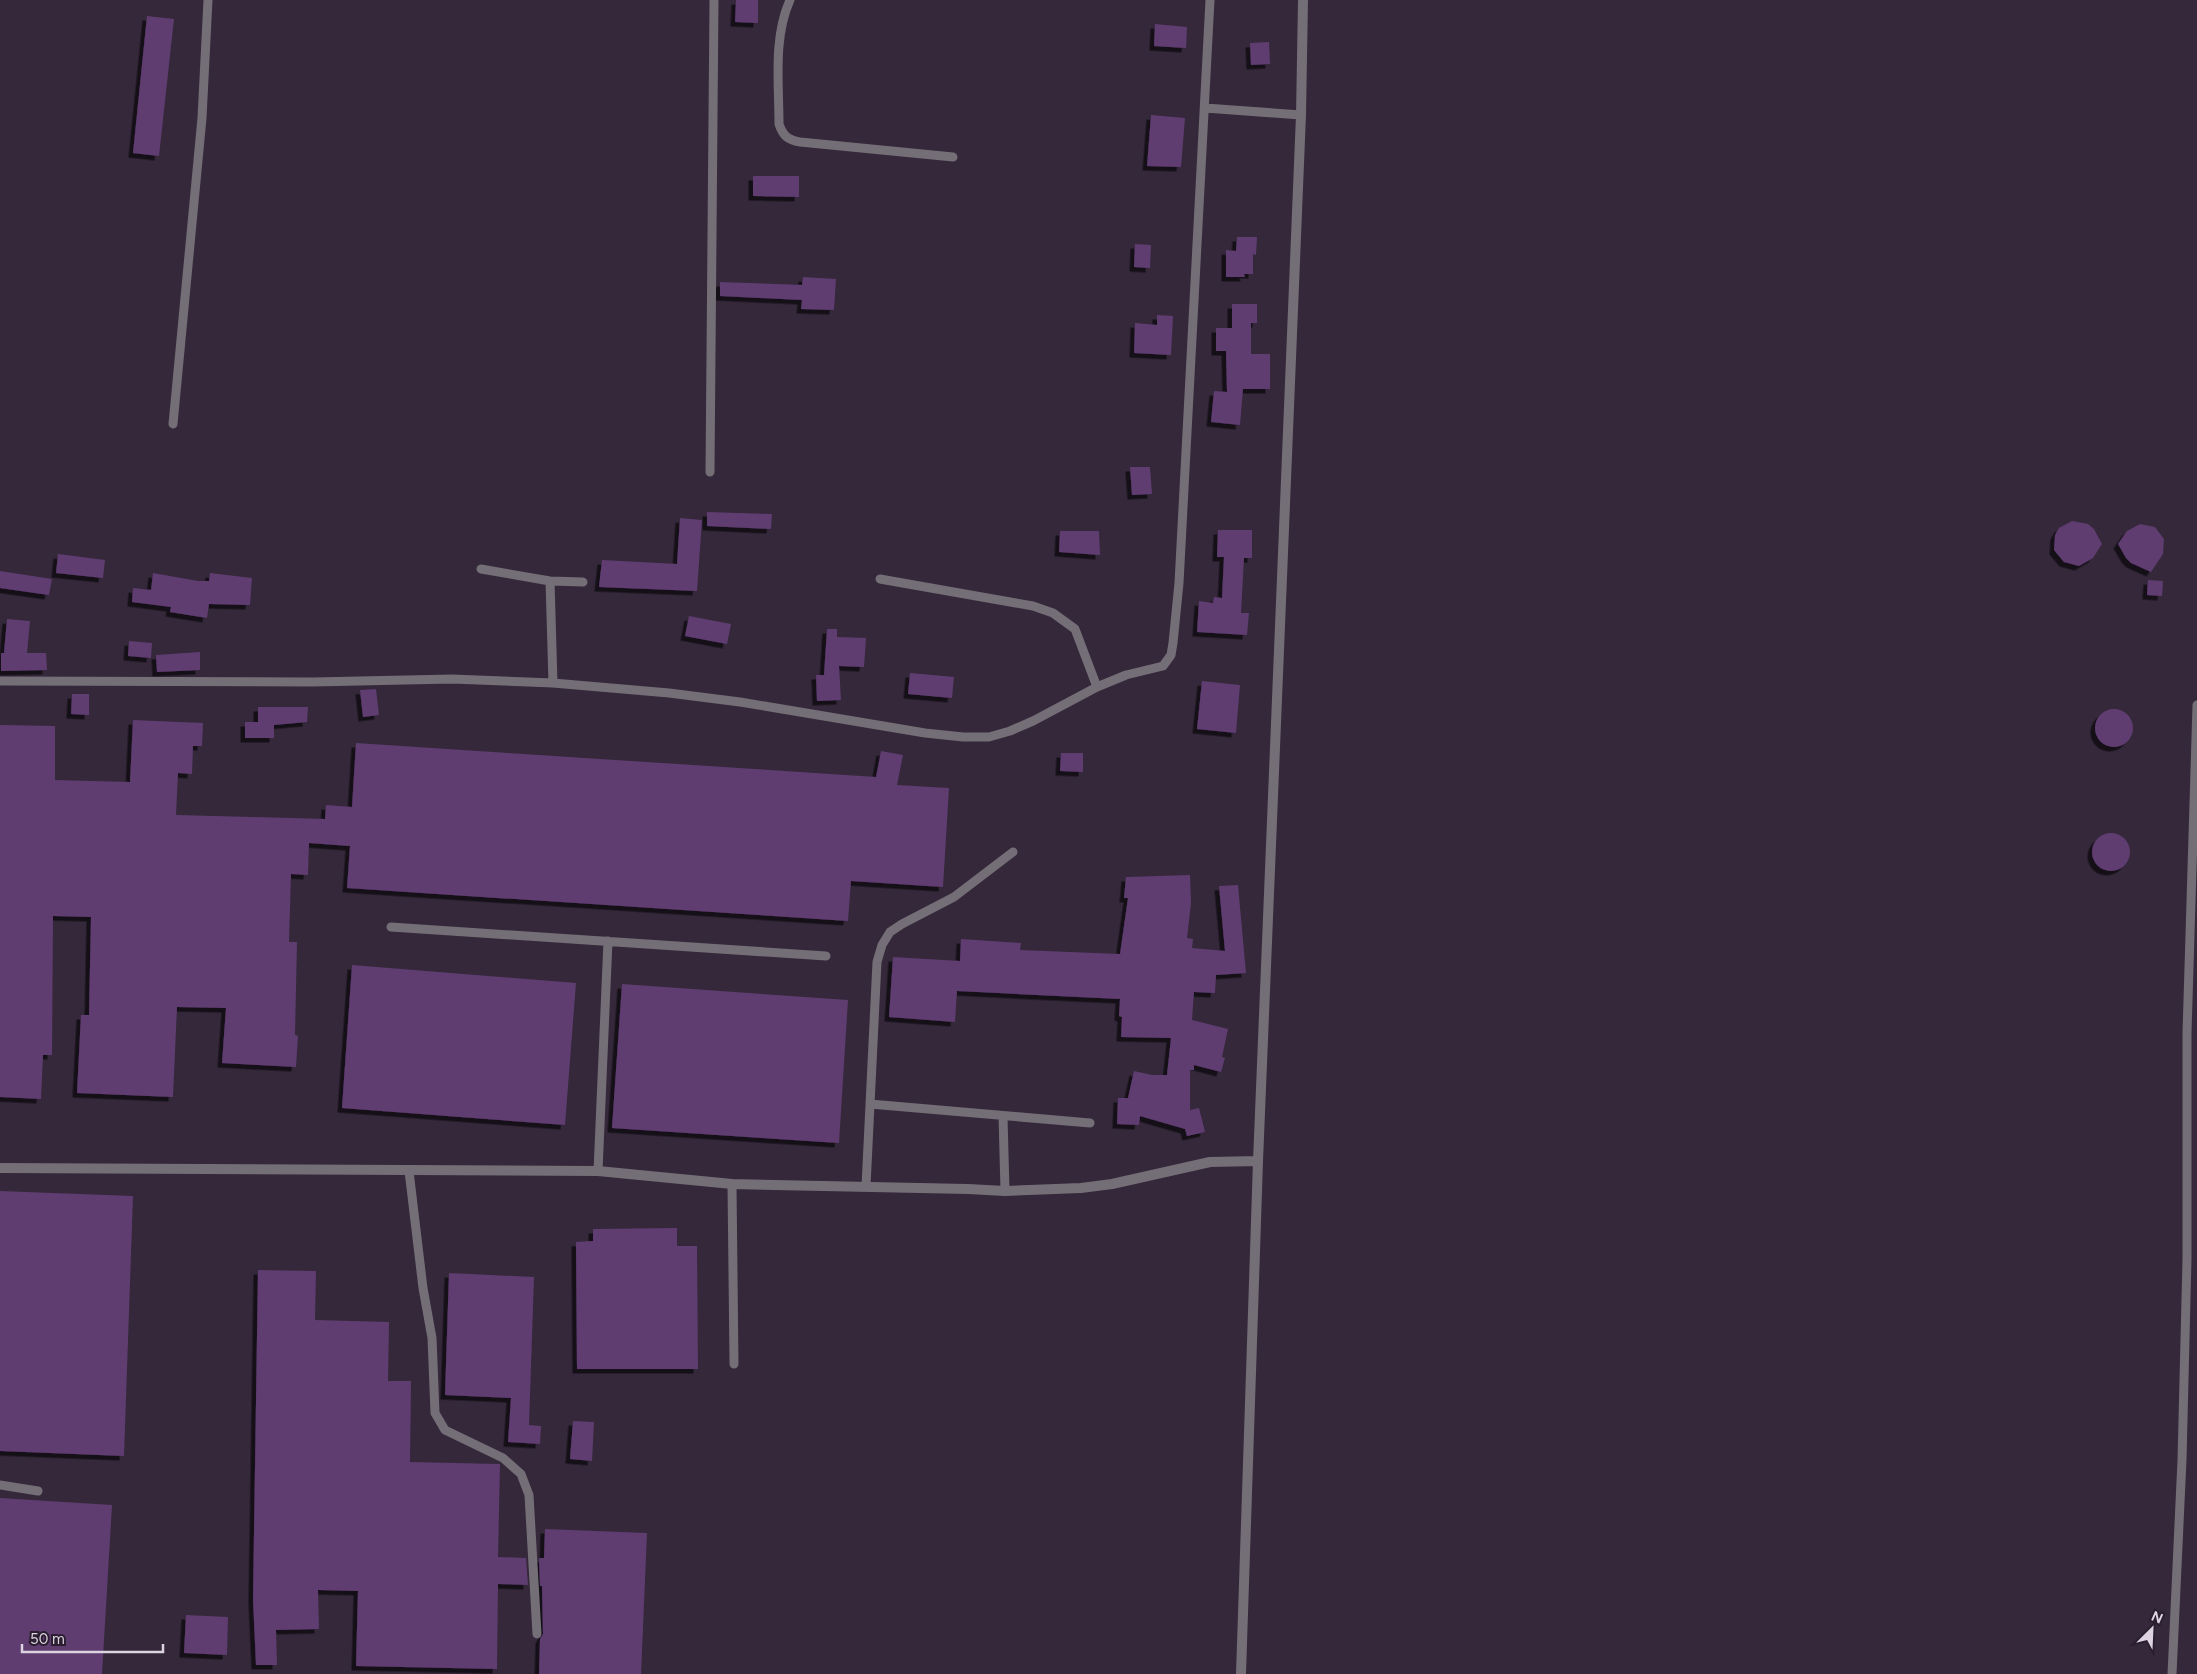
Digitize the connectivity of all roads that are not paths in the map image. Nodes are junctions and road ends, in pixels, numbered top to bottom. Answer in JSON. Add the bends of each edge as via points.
{"nodes":[{"id":1,"x":208,"y":0,"type":"edge"},
{"id":2,"x":714,"y":0,"type":"edge"},
{"id":3,"x":790,"y":0,"type":"edge"},
{"id":4,"x":1210,"y":0,"type":"edge"},
{"id":5,"x":1303,"y":0,"type":"edge"},
{"id":6,"x":1205,"y":108,"type":"junction"},
{"id":7,"x":1301,"y":115,"type":"junction"},
{"id":8,"x":953,"y":157,"type":"dead end"},
{"id":9,"x":173,"y":424,"type":"dead end"},
{"id":10,"x":710,"y":472,"type":"dead end"},
{"id":11,"x":481,"y":569,"type":"dead end"},
{"id":12,"x":880,"y":579,"type":"dead end"},
{"id":13,"x":550,"y":581,"type":"junction"},
{"id":14,"x":583,"y":582,"type":"dead end"},
{"id":15,"x":0,"y":681,"type":"edge"},
{"id":16,"x":553,"y":683,"type":"junction"},
{"id":17,"x":1097,"y":686,"type":"junction"},
{"id":18,"x":2197,"y":705,"type":"edge"},
{"id":19,"x":1013,"y":852,"type":"dead end"},
{"id":20,"x":391,"y":926,"type":"dead end"},
{"id":21,"x":608,"y":941,"type":"junction"},
{"id":22,"x":826,"y":956,"type":"dead end"},
{"id":23,"x":870,"y":1104,"type":"junction"},
{"id":24,"x":1003,"y":1116,"type":"junction"},
{"id":25,"x":1090,"y":1123,"type":"dead end"},
{"id":26,"x":1258,"y":1160,"type":"junction"},
{"id":27,"x":0,"y":1168,"type":"edge"},
{"id":28,"x":408,"y":1170,"type":"junction"},
{"id":29,"x":598,"y":1171,"type":"junction"},
{"id":30,"x":732,"y":1184,"type":"junction"},
{"id":31,"x":866,"y":1186,"type":"junction"},
{"id":32,"x":1005,"y":1191,"type":"junction"},
{"id":33,"x":734,"y":1364,"type":"dead end"},
{"id":34,"x":0,"y":1485,"type":"edge"},
{"id":35,"x":38,"y":1491,"type":"dead end"},
{"id":36,"x":537,"y":1634,"type":"dead end"},
{"id":37,"x":1241,"y":1674,"type":"edge"},
{"id":38,"x":2172,"y":1674,"type":"edge"}],
"edges":[{"from":1,"to":9,"type":"lane","via":[[202,118]]},
{"from":2,"to":10,"type":"lane"},
{"from":3,"to":8,"type":"lane","via":[[779,35],[779,124],[790,140]]},
{"from":4,"to":6,"type":"lane"},
{"from":5,"to":7,"type":"street"},
{"from":6,"to":7,"type":"lane"},
{"from":6,"to":17,"type":"lane","via":[[1179,583],[1171,655],[1163,666]]},
{"from":7,"to":26,"type":"street"},
{"from":11,"to":13,"type":"lane"},
{"from":12,"to":17,"type":"lane","via":[[1053,612],[1075,629]]},
{"from":13,"to":14,"type":"lane"},
{"from":13,"to":16,"type":"lane"},
{"from":15,"to":16,"type":"lane","via":[[452,679]]},
{"from":16,"to":17,"type":"lane","via":[[740,702],[963,737],[988,737],[1010,731]]},
{"from":18,"to":38,"type":"lane","via":[[2187,1033],[2184,1393]]},
{"from":19,"to":23,"type":"lane","via":[[954,897],[890,932],[882,945],[877,962]]},
{"from":20,"to":21,"type":"lane"},
{"from":21,"to":22,"type":"lane"},
{"from":21,"to":29,"type":"lane"},
{"from":23,"to":24,"type":"lane"},
{"from":23,"to":31,"type":"lane"},
{"from":24,"to":25,"type":"lane"},
{"from":24,"to":32,"type":"lane"},
{"from":26,"to":32,"type":"street","via":[[1210,1162],[1081,1188]]},
{"from":26,"to":37,"type":"street"},
{"from":27,"to":28,"type":"street"},
{"from":28,"to":29,"type":"street"},
{"from":28,"to":36,"type":"lane","via":[[422,1288],[432,1338],[435,1413],[445,1430],[503,1458],[521,1474],[528,1495]]},
{"from":29,"to":30,"type":"street"},
{"from":30,"to":31,"type":"street"},
{"from":30,"to":33,"type":"lane"},
{"from":31,"to":32,"type":"street"},
{"from":34,"to":35,"type":"lane"}]}
